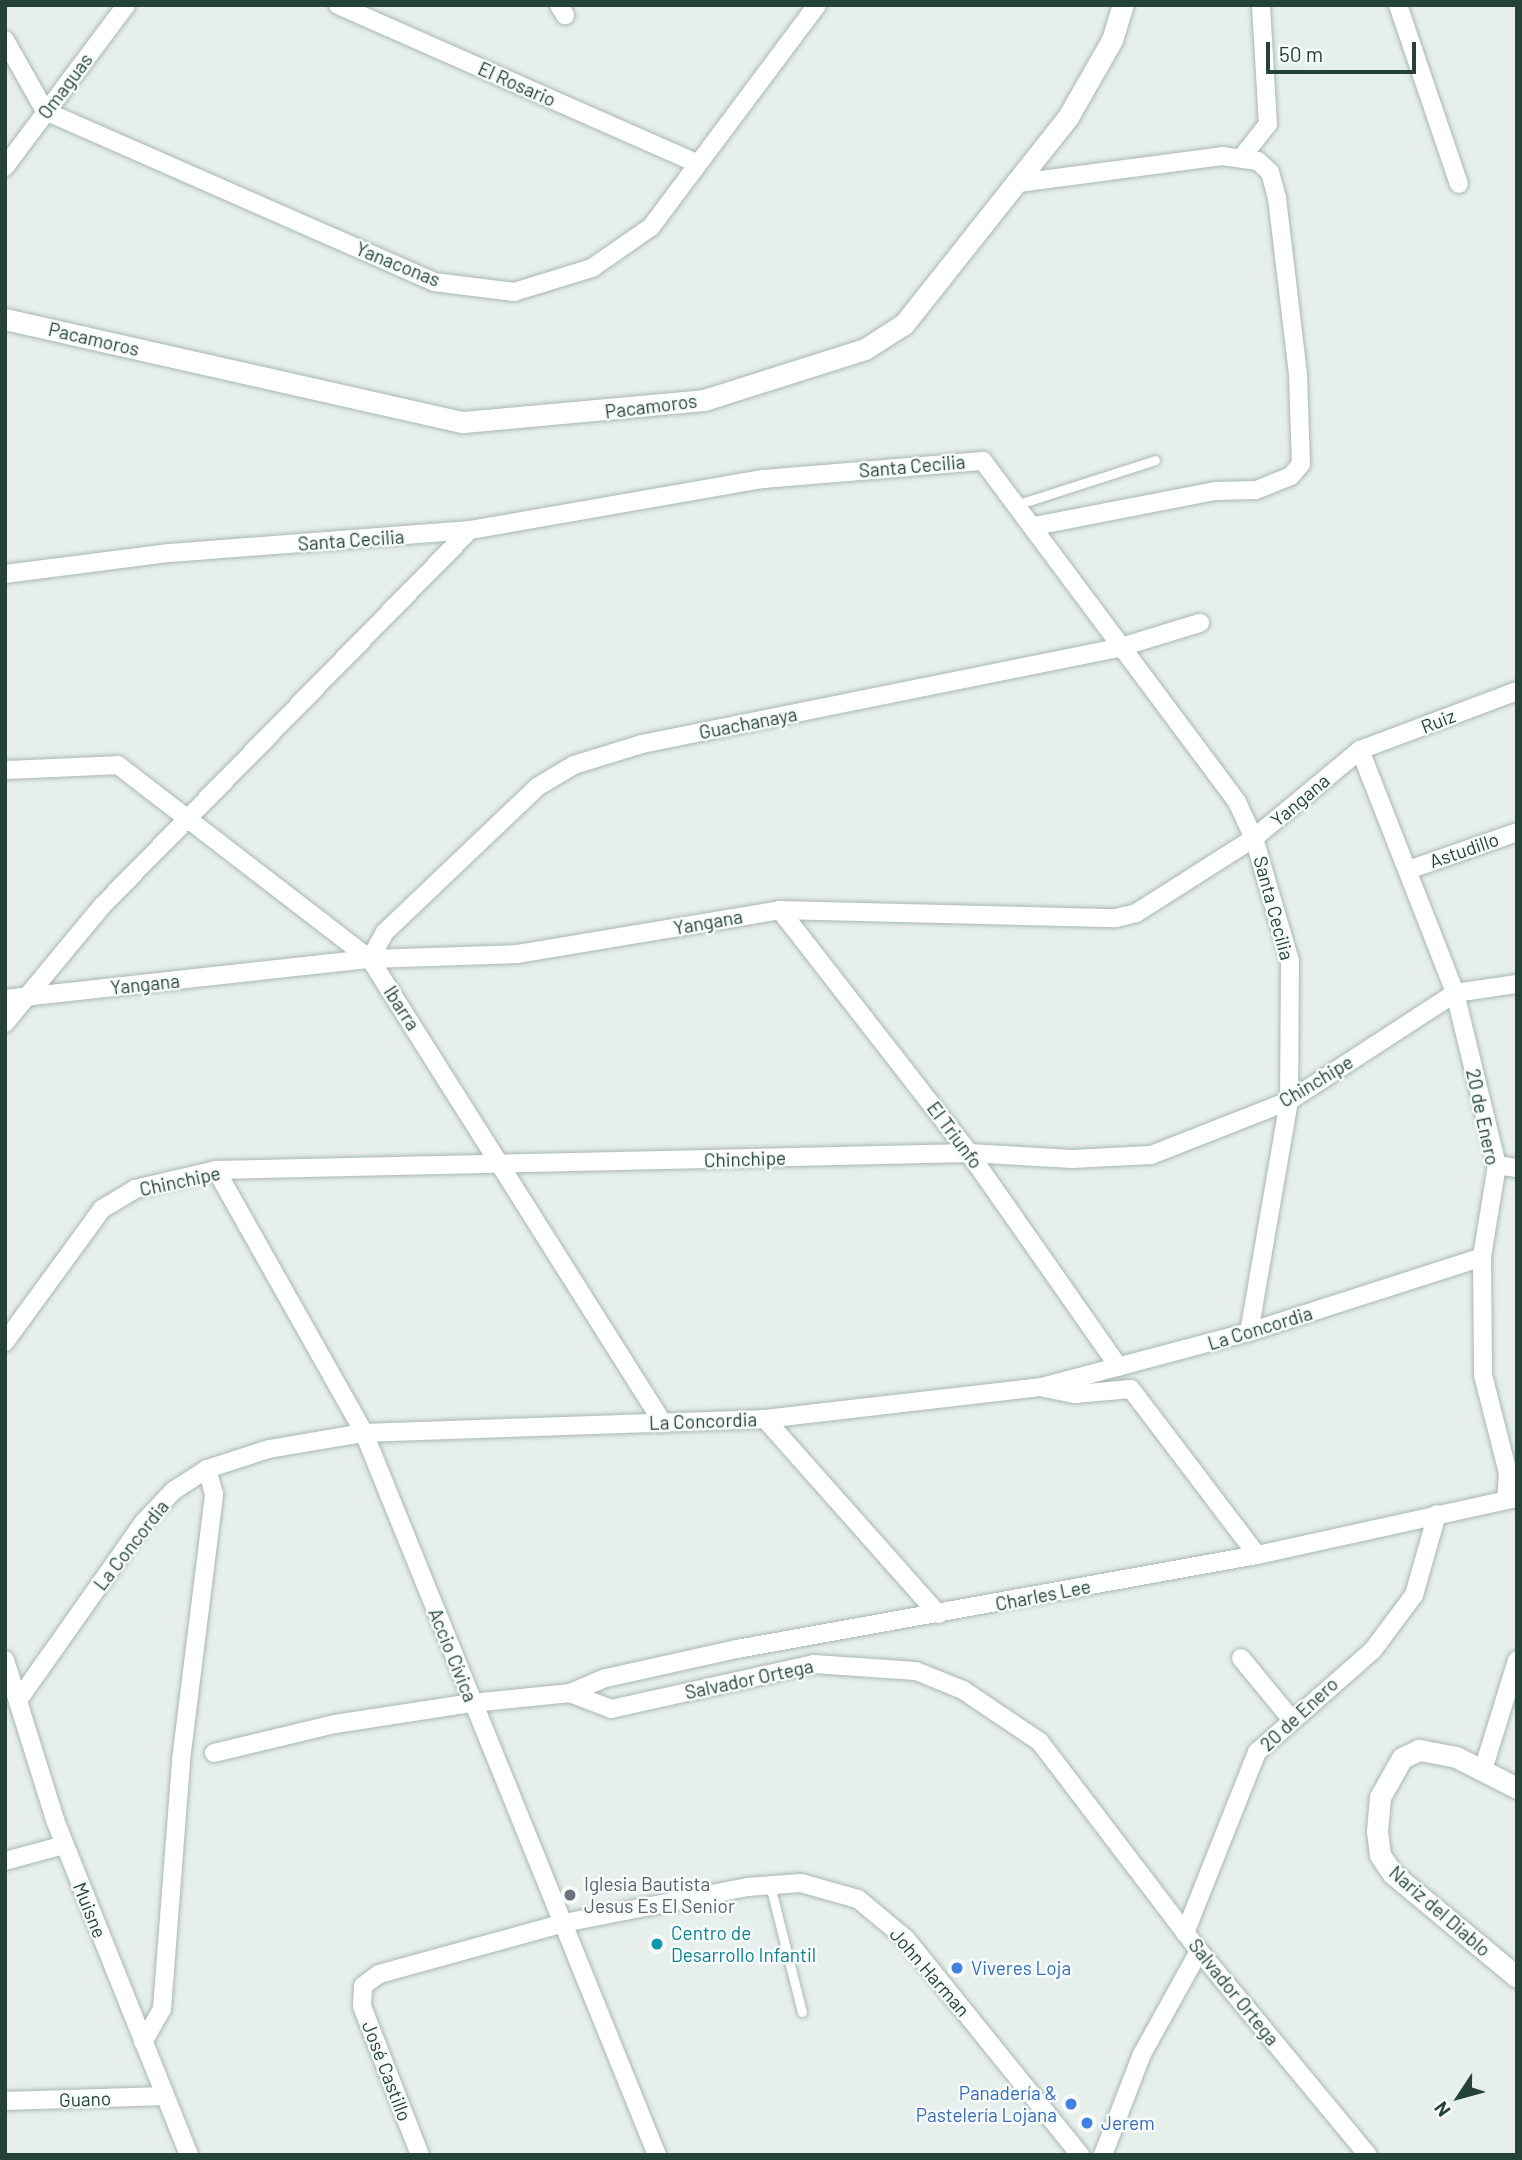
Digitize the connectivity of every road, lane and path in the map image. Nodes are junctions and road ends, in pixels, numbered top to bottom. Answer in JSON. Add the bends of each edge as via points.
{"nodes":[{"id":1,"x":126,"y":5,"type":"edge"},
{"id":2,"x":338,"y":5,"type":"edge"},
{"id":3,"x":817,"y":5,"type":"edge"},
{"id":4,"x":1123,"y":5,"type":"edge"},
{"id":5,"x":1261,"y":5,"type":"edge"},
{"id":6,"x":1398,"y":5,"type":"edge"},
{"id":7,"x":5,"y":40,"type":"edge"},
{"id":8,"x":45,"y":111,"type":"junction"},
{"id":9,"x":1242,"y":157,"type":"junction"},
{"id":10,"x":696,"y":163,"type":"junction"},
{"id":11,"x":5,"y":167,"type":"edge"},
{"id":12,"x":1018,"y":183,"type":"junction"},
{"id":13,"x":1459,"y":184,"type":"dead end"},
{"id":14,"x":5,"y":318,"type":"edge"},
{"id":15,"x":1155,"y":460,"type":"dead end"},
{"id":16,"x":1019,"y":504,"type":"junction"},
{"id":17,"x":1035,"y":526,"type":"junction"},
{"id":18,"x":470,"y":530,"type":"junction"},
{"id":19,"x":5,"y":573,"type":"edge"},
{"id":20,"x":1200,"y":623,"type":"dead end"},
{"id":21,"x":1118,"y":648,"type":"junction"},
{"id":22,"x":1517,"y":691,"type":"edge"},
{"id":23,"x":1360,"y":750,"type":"junction"},
{"id":24,"x":5,"y":770,"type":"edge"},
{"id":25,"x":193,"y":818,"type":"junction"},
{"id":26,"x":1517,"y":832,"type":"edge"},
{"id":27,"x":1254,"y":838,"type":"junction"},
{"id":28,"x":1411,"y":869,"type":"junction"},
{"id":29,"x":780,"y":910,"type":"junction"},
{"id":30,"x":370,"y":959,"type":"junction"},
{"id":31,"x":1517,"y":984,"type":"edge"},
{"id":32,"x":1455,"y":993,"type":"junction"},
{"id":33,"x":14,"y":998,"type":"edge"},
{"id":34,"x":5,"y":1023,"type":"edge"},
{"id":35,"x":1289,"y":1101,"type":"junction"},
{"id":36,"x":969,"y":1153,"type":"junction"},
{"id":37,"x":1497,"y":1166,"type":"junction"},
{"id":38,"x":504,"y":1167,"type":"junction"},
{"id":39,"x":1517,"y":1168,"type":"edge"},
{"id":40,"x":216,"y":1170,"type":"junction"},
{"id":41,"x":1482,"y":1257,"type":"junction"},
{"id":42,"x":1249,"y":1332,"type":"junction"},
{"id":43,"x":5,"y":1342,"type":"edge"},
{"id":44,"x":1119,"y":1367,"type":"junction"},
{"id":45,"x":1041,"y":1387,"type":"junction"},
{"id":46,"x":765,"y":1419,"type":"junction"},
{"id":47,"x":663,"y":1423,"type":"junction"},
{"id":48,"x":364,"y":1433,"type":"junction"},
{"id":49,"x":207,"y":1469,"type":"junction"},
{"id":50,"x":1512,"y":1499,"type":"edge"},
{"id":51,"x":1437,"y":1514,"type":"junction"},
{"id":52,"x":1257,"y":1555,"type":"junction"},
{"id":53,"x":938,"y":1614,"type":"junction"},
{"id":54,"x":1241,"y":1658,"type":"dead end"},
{"id":55,"x":5,"y":1660,"type":"edge"},
{"id":56,"x":1517,"y":1660,"type":"edge"},
{"id":57,"x":570,"y":1693,"type":"junction"},
{"id":58,"x":19,"y":1699,"type":"junction"},
{"id":59,"x":472,"y":1703,"type":"junction"},
{"id":60,"x":1292,"y":1720,"type":"junction"},
{"id":61,"x":214,"y":1753,"type":"dead end"},
{"id":62,"x":1483,"y":1770,"type":"junction"},
{"id":63,"x":1517,"y":1788,"type":"edge"},
{"id":64,"x":64,"y":1845,"type":"junction"},
{"id":65,"x":5,"y":1861,"type":"edge"},
{"id":66,"x":771,"y":1885,"type":"junction"},
{"id":67,"x":564,"y":1923,"type":"junction"},
{"id":68,"x":1185,"y":1933,"type":"junction"},
{"id":69,"x":1199,"y":1951,"type":"junction"},
{"id":70,"x":1517,"y":1977,"type":"edge"},
{"id":71,"x":363,"y":1986,"type":"joint"},
{"id":72,"x":802,"y":2012,"type":"dead end"},
{"id":73,"x":143,"y":2042,"type":"junction"},
{"id":74,"x":165,"y":2096,"type":"junction"},
{"id":75,"x":5,"y":2101,"type":"edge"},
{"id":76,"x":189,"y":2155,"type":"edge"},
{"id":77,"x":420,"y":2155,"type":"edge"},
{"id":78,"x":657,"y":2155,"type":"edge"},
{"id":79,"x":1080,"y":2155,"type":"edge"},
{"id":80,"x":1103,"y":2155,"type":"edge"},
{"id":81,"x":1368,"y":2155,"type":"edge"}],
"edges":[{"from":1,"to":8,"type":"street","name":"Omaguas"},
{"from":2,"to":10,"type":"street","name":"El Rosario"},
{"from":3,"to":10,"type":"street","name":"Yanaconas"},
{"from":4,"to":12,"type":"street","name":"Pacamoros","via":[[1112,40],[1068,117]]},
{"from":5,"to":9,"type":"street","via":[[1268,124]]},
{"from":6,"to":13,"type":"street"},
{"from":7,"to":8,"type":"street"},
{"from":8,"to":10,"type":"street","name":"Yanaconas","via":[[435,282],[514,292],[592,268],[651,227]]},
{"from":8,"to":11,"type":"street","name":"Omaguas"},
{"from":9,"to":12,"type":"street"},
{"from":9,"to":17,"type":"street","via":[[1270,173],[1277,198],[1301,464],[1291,476],[1255,490],[1215,491]]},
{"from":12,"to":14,"type":"street","name":"Pacamoros","via":[[904,324],[865,349],[704,400],[463,422]]},
{"from":15,"to":16,"type":"lane"},
{"from":16,"to":17,"type":"street","name":"Santa Cecilia"},
{"from":16,"to":18,"type":"street","name":"Santa Cecilia","via":[[983,461],[955,462],[763,479]]},
{"from":17,"to":21,"type":"street","name":"Santa Cecilia"},
{"from":18,"to":19,"type":"street","name":"Santa Cecilia","via":[[170,553]]},
{"from":18,"to":25,"type":"street"},
{"from":20,"to":21,"type":"street","name":"Guachanaya"},
{"from":21,"to":27,"type":"street","name":"Santa Cecilia","via":[[1237,802]]},
{"from":21,"to":30,"type":"street","name":"Guachanaya","via":[[642,744],[574,765],[526,797],[385,932]]},
{"from":22,"to":23,"type":"street","name":"Ruiz"},
{"from":23,"to":27,"type":"street","name":"Yangana"},
{"from":23,"to":28,"type":"street","name":"20 de Enero"},
{"from":24,"to":25,"type":"street","name":"Ibarra","via":[[118,765]]},
{"from":25,"to":30,"type":"street","name":"Ibarra"},
{"from":25,"to":33,"type":"street"},
{"from":26,"to":28,"type":"street","name":"Astudillo"},
{"from":27,"to":29,"type":"street","name":"Yangana","via":[[1136,913],[1116,918]]},
{"from":27,"to":35,"type":"street","name":"Santa Cecilia","via":[[1290,961]]},
{"from":28,"to":32,"type":"street","name":"20 de Enero"},
{"from":29,"to":30,"type":"street","name":"Yangana","via":[[518,954]]},
{"from":29,"to":36,"type":"street","name":"El Triunfo"},
{"from":30,"to":33,"type":"street","name":"Yangana"},
{"from":30,"to":38,"type":"street","name":"Ibarra"},
{"from":31,"to":32,"type":"street","name":"Chinchipe"},
{"from":32,"to":35,"type":"street","name":"Chinchipe"},
{"from":32,"to":37,"type":"street","name":"20 de Enero"},
{"from":33,"to":34,"type":"street"},
{"from":35,"to":36,"type":"street","name":"Chinchipe","via":[[1151,1155],[1072,1159]]},
{"from":35,"to":42,"type":"street","name":"Santa Cecilia"},
{"from":36,"to":38,"type":"street","name":"Chinchipe"},
{"from":36,"to":44,"type":"street","name":"El Triunfo"},
{"from":37,"to":39,"type":"street"},
{"from":37,"to":41,"type":"street","name":"20 de Enero"},
{"from":38,"to":40,"type":"street","name":"Chinchipe"},
{"from":38,"to":47,"type":"street","name":"Ibarra"},
{"from":40,"to":43,"type":"street","name":"Chinchipe","via":[[135,1189],[102,1209]]},
{"from":40,"to":48,"type":"street","name":"Accio Cívica"},
{"from":41,"to":42,"type":"street","name":"La Concordia"},
{"from":41,"to":50,"type":"street","name":"20 de Enero","via":[[1483,1375]]},
{"from":42,"to":44,"type":"street","name":"La Concordia"},
{"from":44,"to":45,"type":"street","name":"La Concordia"},
{"from":45,"to":46,"type":"street","name":"La Concordia"},
{"from":45,"to":52,"type":"street","via":[[1065,1393],[1131,1389]]},
{"from":46,"to":47,"type":"street","name":"La Concordia"},
{"from":46,"to":53,"type":"street"},
{"from":47,"to":48,"type":"street","name":"La Concordia"},
{"from":48,"to":49,"type":"street","name":"La Concordia","via":[[270,1449]]},
{"from":48,"to":59,"type":"street","name":"Accio Cívica"},
{"from":49,"to":58,"type":"street","name":"La Concordia","via":[[173,1491],[144,1522]]},
{"from":49,"to":73,"type":"street","via":[[214,1494],[181,1760],[162,2009]]},
{"from":50,"to":51,"type":"street","name":"Charles Lee"},
{"from":51,"to":52,"type":"street","name":"Charles Lee"},
{"from":51,"to":60,"type":"street","name":"20 de Enero","via":[[1414,1595],[1373,1650]]},
{"from":52,"to":53,"type":"street","name":"Charles Lee"},
{"from":53,"to":57,"type":"street","name":"Charles Lee","via":[[724,1652],[606,1678]]},
{"from":54,"to":60,"type":"street"},
{"from":55,"to":58,"type":"street","name":"Muisne"},
{"from":56,"to":62,"type":"street"},
{"from":57,"to":59,"type":"street","name":"Salvador Ortega"},
{"from":57,"to":68,"type":"street","name":"Salvador Ortega","via":[[611,1709],[814,1664],[891,1666],[942,1680],[1023,1726],[1040,1742]]},
{"from":58,"to":64,"type":"street","name":"Muisne"},
{"from":59,"to":61,"type":"street","name":"Salvador Ortega","via":[[335,1724]]},
{"from":59,"to":67,"type":"street","name":"Accio Cívica"},
{"from":60,"to":68,"type":"street","name":"20 de Enero","via":[[1257,1752]]},
{"from":62,"to":63,"type":"street","name":"Nariz del Diablo"},
{"from":62,"to":70,"type":"street","name":"Nariz del Diablo","via":[[1434,1749],[1402,1758],[1380,1797],[1380,1855],[1393,1874]]},
{"from":64,"to":65,"type":"street"},
{"from":64,"to":73,"type":"street","name":"Muisne"},
{"from":66,"to":67,"type":"street","name":"John Harman"},
{"from":66,"to":72,"type":"lane"},
{"from":66,"to":79,"type":"street","name":"John Harman","via":[[801,1883],[858,1899],[906,1939]]},
{"from":67,"to":71,"type":"street","name":"John Harman","via":[[379,1973]]},
{"from":67,"to":78,"type":"street","name":"Accio Cívica"},
{"from":68,"to":69,"type":"street","name":"Salvador Ortega"},
{"from":69,"to":80,"type":"street","via":[[1142,2054]]},
{"from":69,"to":81,"type":"street","name":"Salvador Ortega"},
{"from":71,"to":77,"type":"street","name":"José Castillo","via":[[362,2006]]},
{"from":73,"to":74,"type":"street","name":"Muisne"},
{"from":74,"to":75,"type":"street","name":"Guano"},
{"from":74,"to":76,"type":"street","name":"Muisne"}]}
